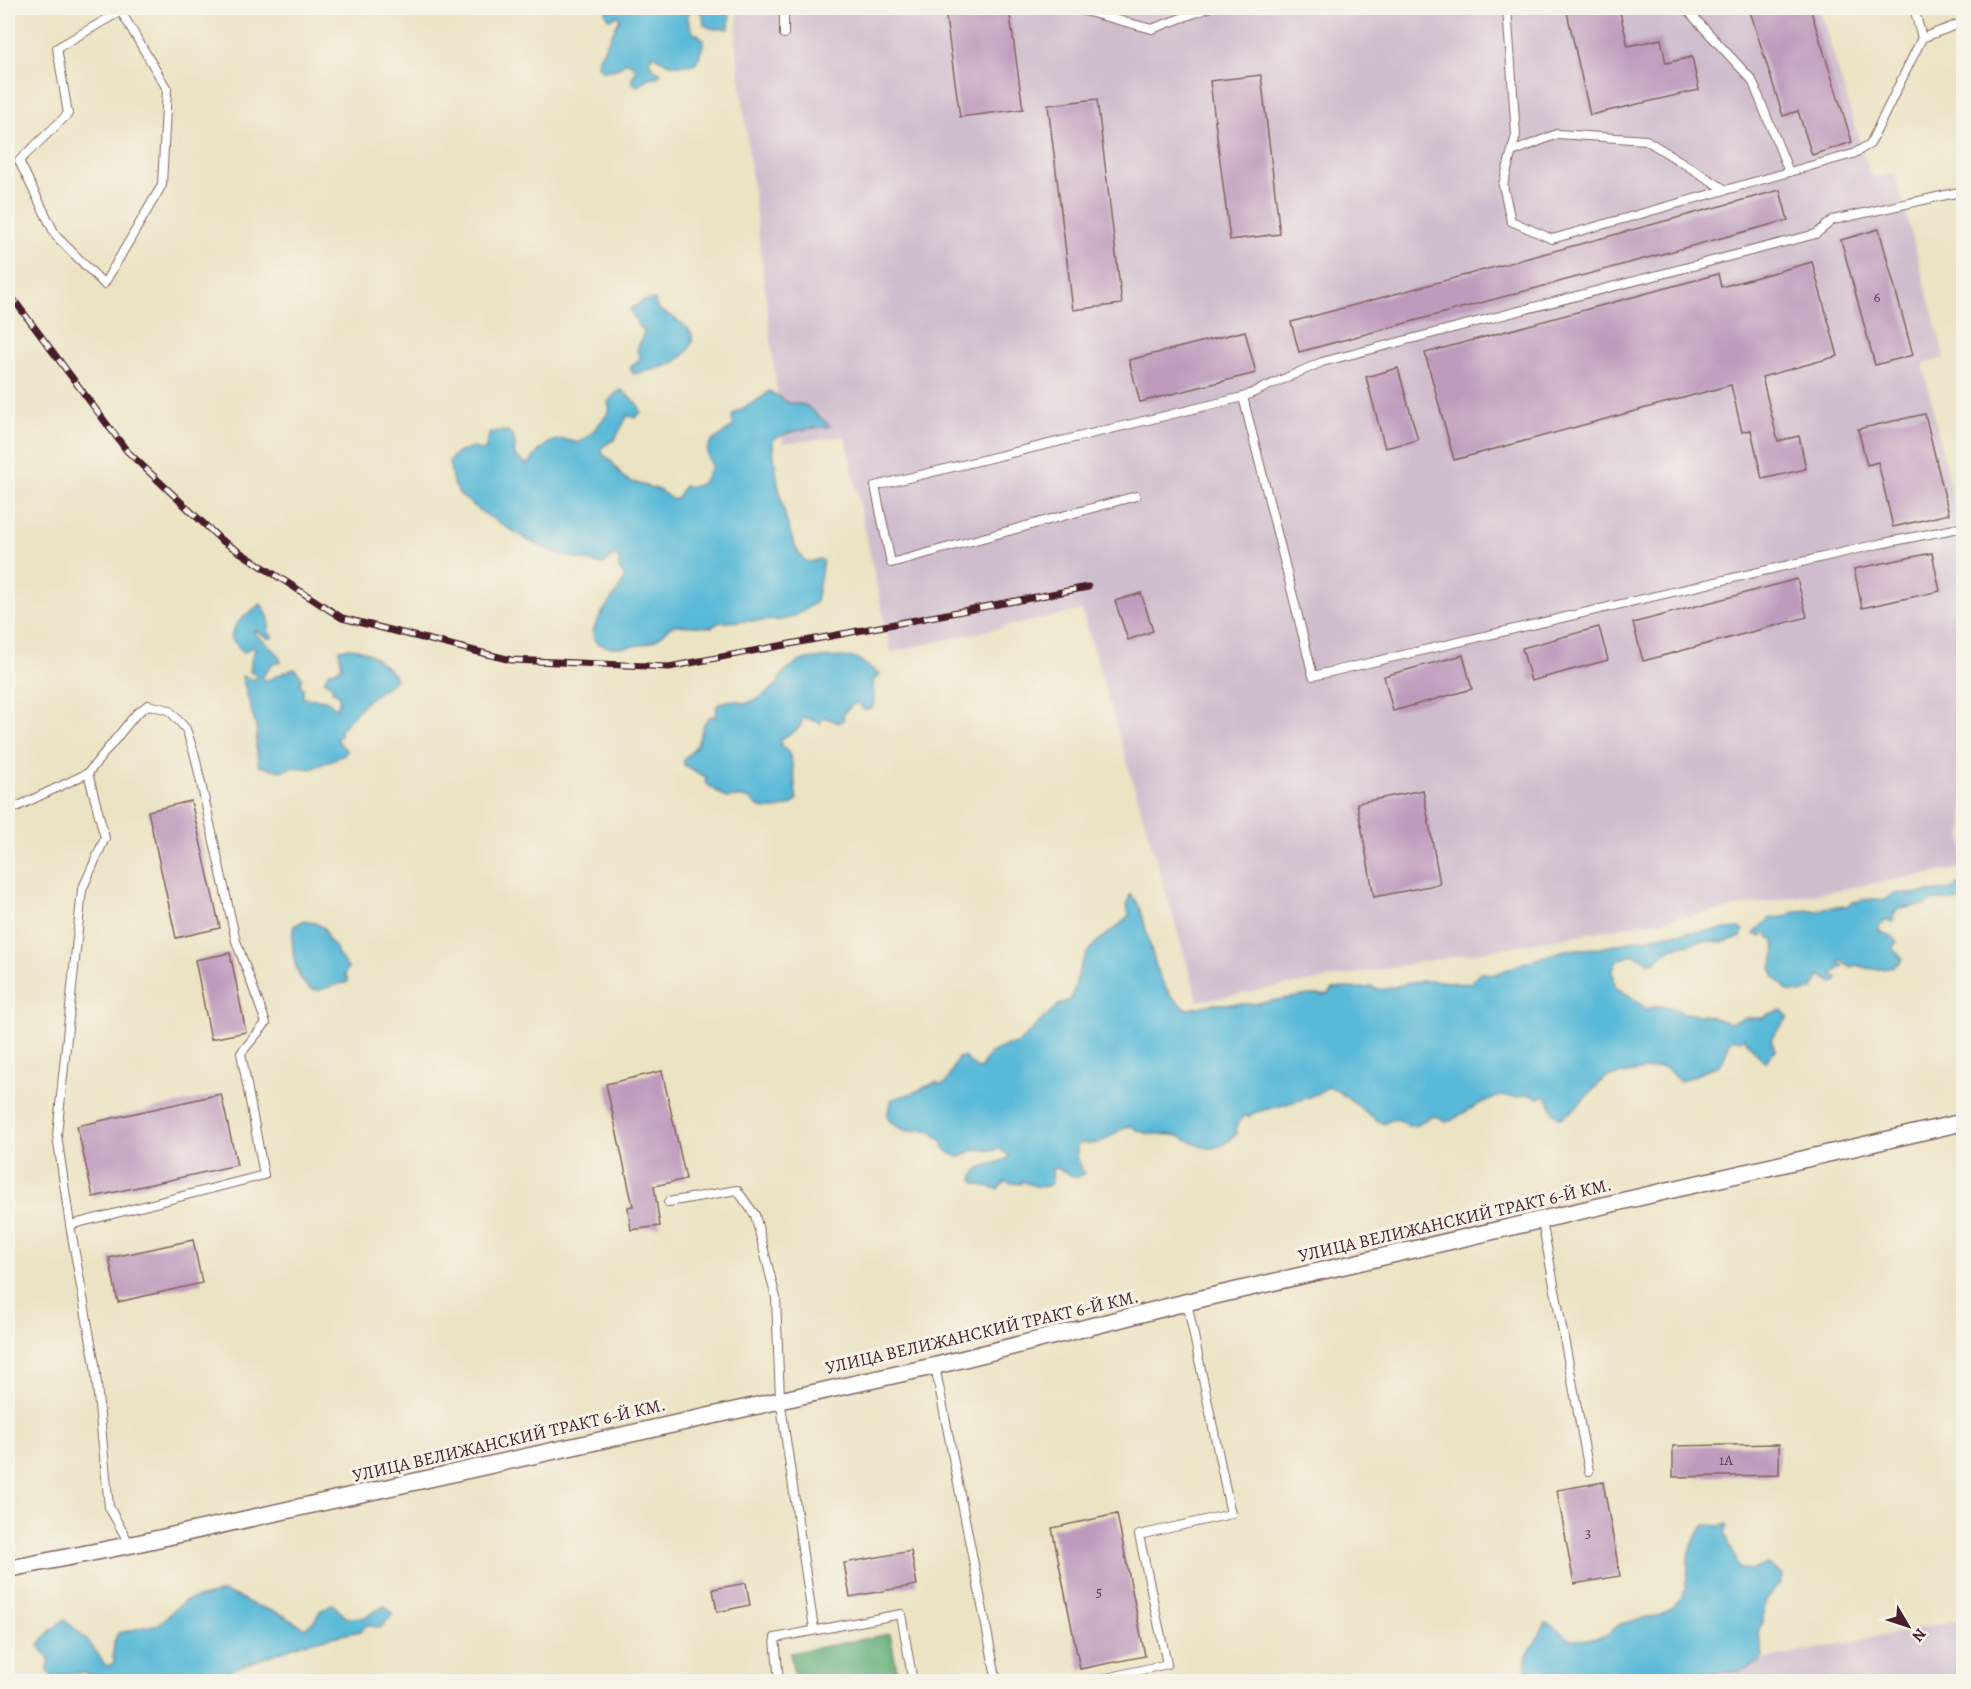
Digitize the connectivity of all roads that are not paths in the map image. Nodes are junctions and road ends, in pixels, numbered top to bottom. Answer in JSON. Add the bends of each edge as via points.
{"nodes":[{"id":1,"x":784,"y":8,"type":"edge"},
{"id":2,"x":1073,"y":8,"type":"edge"},
{"id":3,"x":1208,"y":8,"type":"edge"},
{"id":4,"x":1506,"y":8,"type":"edge"},
{"id":5,"x":1688,"y":8,"type":"edge"},
{"id":6,"x":1914,"y":8,"type":"edge"},
{"id":7,"x":120,"y":9,"type":"edge"},
{"id":8,"x":1964,"y":22,"type":"edge"},
{"id":9,"x":784,"y":34,"type":"dead end"},
{"id":10,"x":1922,"y":38,"type":"junction"},
{"id":11,"x":1512,"y":152,"type":"junction"},
{"id":12,"x":1789,"y":172,"type":"junction"},
{"id":13,"x":1726,"y":190,"type":"junction"},
{"id":14,"x":1964,"y":192,"type":"edge"},
{"id":15,"x":1243,"y":397,"type":"junction"},
{"id":16,"x":1136,"y":496,"type":"dead end"},
{"id":17,"x":1964,"y":527,"type":"edge"},
{"id":18,"x":88,"y":773,"type":"junction"},
{"id":19,"x":8,"y":810,"type":"edge"},
{"id":20,"x":1964,"y":1122,"type":"edge"},
{"id":21,"x":668,"y":1202,"type":"dead end"},
{"id":22,"x":1542,"y":1221,"type":"junction"},
{"id":23,"x":70,"y":1225,"type":"junction"},
{"id":24,"x":1187,"y":1302,"type":"junction"},
{"id":25,"x":935,"y":1366,"type":"junction"},
{"id":26,"x":780,"y":1399,"type":"junction"},
{"id":27,"x":1589,"y":1471,"type":"dead end"},
{"id":28,"x":130,"y":1545,"type":"junction"},
{"id":29,"x":8,"y":1569,"type":"edge"},
{"id":30,"x":814,"y":1629,"type":"junction"},
{"id":31,"x":779,"y":1682,"type":"edge"},
{"id":32,"x":913,"y":1682,"type":"edge"},
{"id":33,"x":997,"y":1682,"type":"edge"},
{"id":34,"x":1090,"y":1682,"type":"edge"}],
"edges":[{"from":1,"to":9,"type":"lane"},
{"from":2,"to":3,"type":"lane","via":[[1152,29]]},
{"from":4,"to":11,"type":"lane","via":[[1516,135]]},
{"from":5,"to":12,"type":"lane","via":[[1752,80]]},
{"from":6,"to":10,"type":"lane"},
{"from":7,"to":7,"type":"lane","via":[[57,48],[68,114],[20,161],[56,236],[104,284],[162,185],[166,89]]},
{"from":8,"to":10,"type":"lane"},
{"from":10,"to":12,"type":"lane","via":[[1870,144],[1853,154]]},
{"from":11,"to":13,"type":"lane","via":[[1557,134],[1646,140]]},
{"from":11,"to":13,"type":"lane","via":[[1503,185],[1511,222],[1552,239]]},
{"from":12,"to":13,"type":"lane"},
{"from":14,"to":15,"type":"lane","via":[[1833,220],[1816,234],[1322,362]]},
{"from":15,"to":16,"type":"lane","via":[[875,486],[891,563]]},
{"from":15,"to":17,"type":"lane","via":[[1313,676]]},
{"from":18,"to":19,"type":"lane"},
{"from":18,"to":23,"type":"lane","via":[[105,838],[82,890],[57,1135]]},
{"from":18,"to":23,"type":"lane","via":[[136,714],[148,705],[169,710],[186,729],[236,941],[266,1023],[241,1053],[264,1175]]},
{"from":20,"to":22,"type":"street","name":"УЛИЦА ВЕЛИЖАНСКИЙ ТРАКТ 6-Й КМ."},
{"from":21,"to":26,"type":"lane","via":[[737,1190],[755,1215],[776,1298]]},
{"from":22,"to":24,"type":"street","name":"УЛИЦА ВЕЛИЖАНСКИЙ ТРАКТ 6-Й КМ."},
{"from":22,"to":27,"type":"lane"},
{"from":23,"to":28,"type":"lane","via":[[95,1365],[109,1507]]},
{"from":24,"to":25,"type":"street","name":"УЛИЦА ВЕЛИЖАНСКИЙ ТРАКТ 6-Й КМ."},
{"from":24,"to":34,"type":"lane","via":[[1231,1514],[1139,1534],[1167,1664]]},
{"from":25,"to":26,"type":"street","name":"УЛИЦА ВЕЛИЖАНСКИЙ ТРАКТ 6-Й КМ."},
{"from":25,"to":33,"type":"lane"},
{"from":26,"to":28,"type":"street","name":"УЛИЦА ВЕЛИЖАНСКИЙ ТРАКТ 6-Й КМ."},
{"from":26,"to":30,"type":"lane"},
{"from":28,"to":29,"type":"street","name":"УЛИЦА ВЕЛИЖАНСКИЙ ТРАКТ 6-Й КМ."},
{"from":30,"to":31,"type":"lane","via":[[775,1638]]},
{"from":30,"to":32,"type":"lane","via":[[901,1614]]}]}
